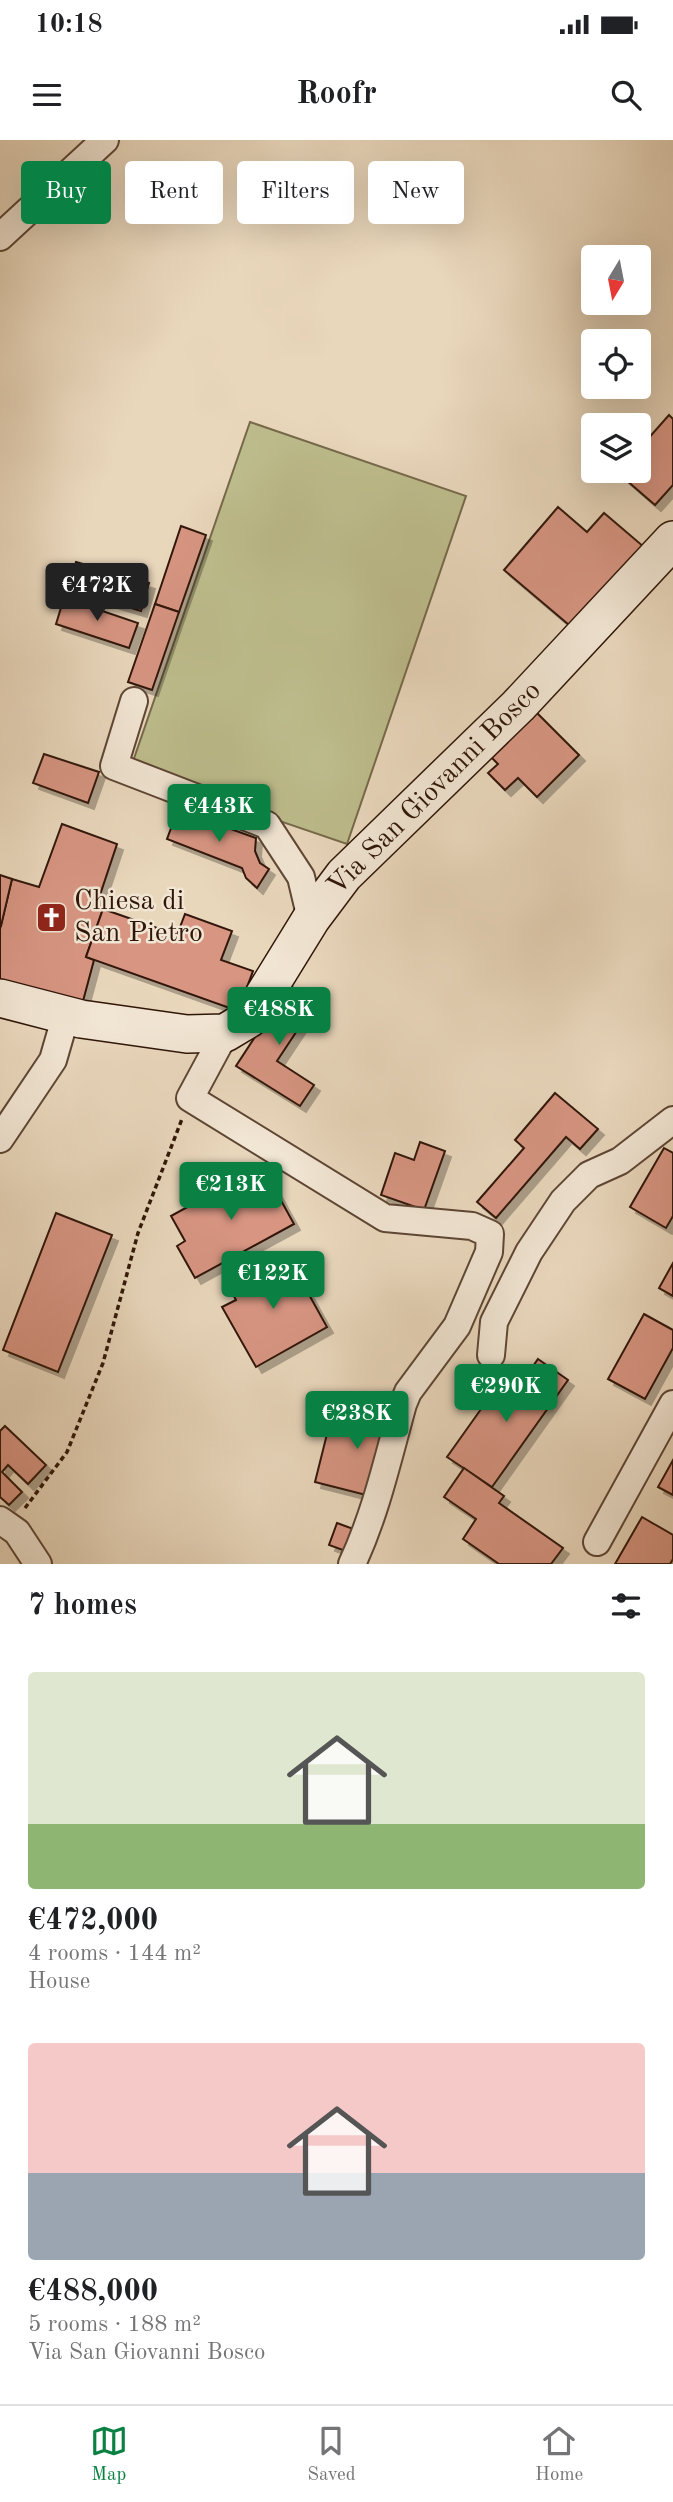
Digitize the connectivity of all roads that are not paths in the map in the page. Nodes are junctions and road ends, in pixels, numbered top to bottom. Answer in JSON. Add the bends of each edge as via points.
{"nodes":[{"id":1,"x":105,"y":140,"type":"edge"},
{"id":2,"x":0,"y":237,"type":"edge"},
{"id":3,"x":673,"y":540,"type":"edge"},
{"id":4,"x":134,"y":701,"type":"dead end"},
{"id":5,"x":311,"y":919,"type":"junction"},
{"id":6,"x":0,"y":998,"type":"edge"},
{"id":7,"x":66,"y":1015,"type":"junction"},
{"id":8,"x":225,"y":1033,"type":"junction"},
{"id":9,"x":673,"y":1120,"type":"edge"},
{"id":10,"x":0,"y":1139,"type":"edge"},
{"id":11,"x":491,"y":1355,"type":"dead end"},
{"id":12,"x":673,"y":1404,"type":"edge"},
{"id":13,"x":5,"y":1524,"type":"edge"},
{"id":14,"x":597,"y":1542,"type":"dead end"},
{"id":15,"x":38,"y":1564,"type":"edge"},
{"id":16,"x":352,"y":1564,"type":"edge"}],
"edges":[{"from":1,"to":2,"type":"street"},
{"from":3,"to":5,"type":"street","name":"Via San Giovanni Bosco","via":[[518,706],[344,875]]},
{"from":4,"to":5,"type":"street","via":[[114,766],[267,825],[302,877]]},
{"from":5,"to":8,"type":"street","name":"Via San Giovanni Bosco","via":[[250,1018]]},
{"from":6,"to":7,"type":"street"},
{"from":7,"to":8,"type":"street","via":[[187,1034]]},
{"from":7,"to":10,"type":"street","via":[[53,1060]]},
{"from":8,"to":16,"type":"street","via":[[190,1098],[385,1218],[472,1226],[489,1234],[489,1252],[457,1326],[403,1404],[380,1489]]},
{"from":9,"to":11,"type":"street","via":[[620,1161],[589,1175],[562,1201],[529,1252],[494,1322]]},
{"from":12,"to":14,"type":"street"},
{"from":13,"to":15,"type":"street","via":[[17,1532]]}]}
